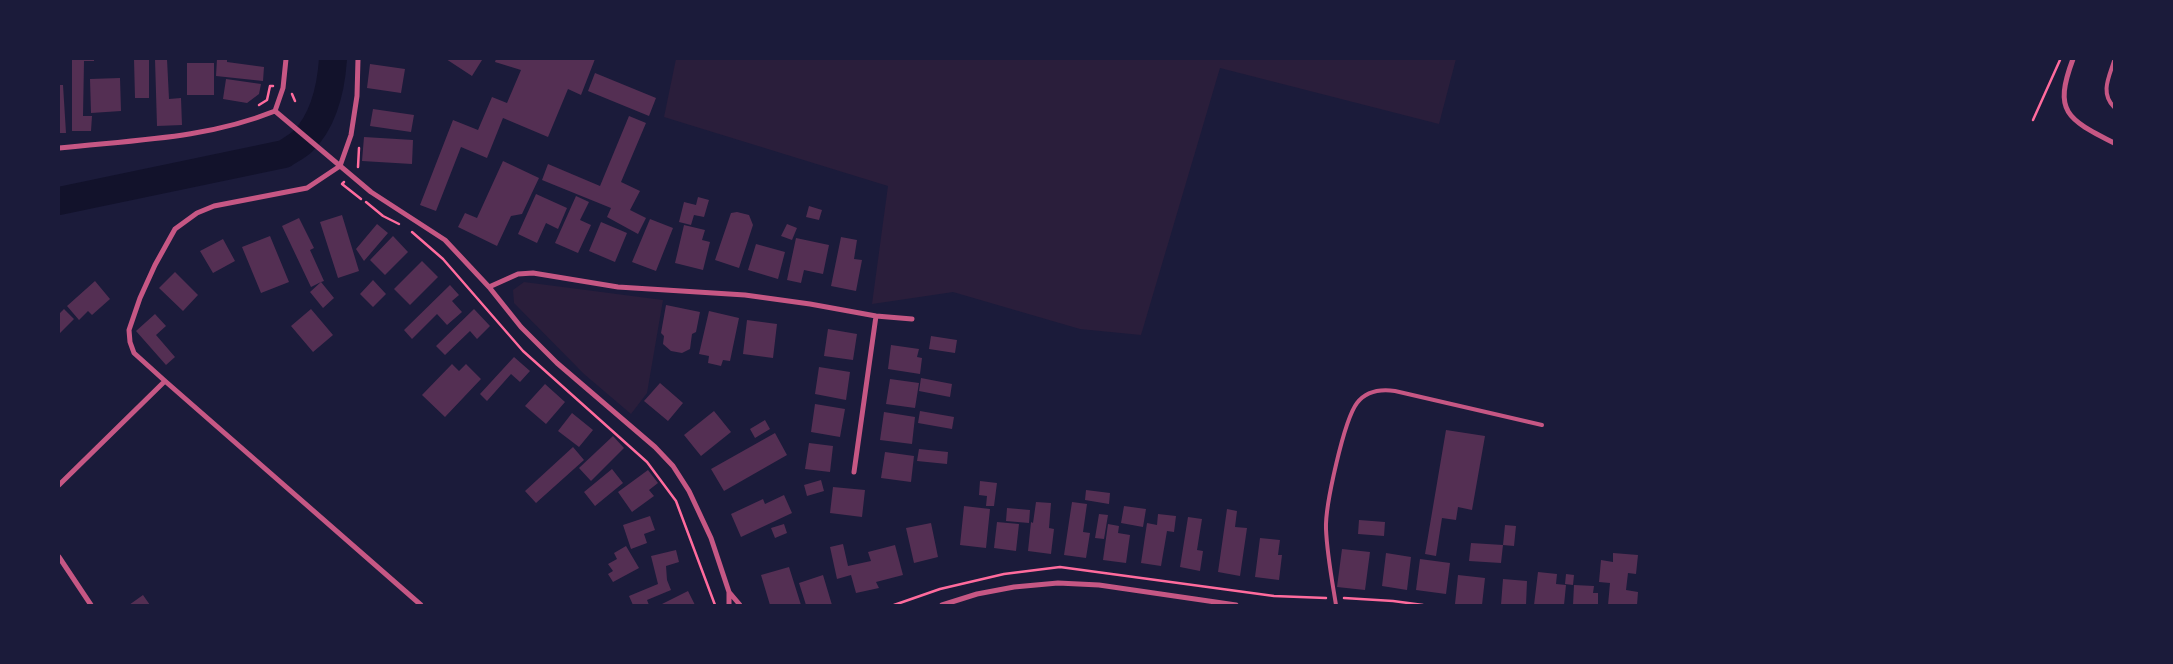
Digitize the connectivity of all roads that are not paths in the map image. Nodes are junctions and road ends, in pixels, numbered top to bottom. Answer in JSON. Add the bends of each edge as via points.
{"nodes":[{"id":1,"x":286,"y":59,"type":"edge"},
{"id":2,"x":358,"y":59,"type":"edge"},
{"id":3,"x":2073,"y":59,"type":"edge"},
{"id":4,"x":2114,"y":61,"type":"edge"},
{"id":5,"x":2114,"y":107,"type":"edge"},
{"id":6,"x":276,"y":111,"type":"junction"},
{"id":7,"x":2114,"y":142,"type":"edge"},
{"id":8,"x":59,"y":148,"type":"edge"},
{"id":9,"x":340,"y":166,"type":"junction"},
{"id":10,"x":489,"y":287,"type":"junction"},
{"id":11,"x":876,"y":316,"type":"junction"},
{"id":12,"x":912,"y":319,"type":"dead end"},
{"id":13,"x":165,"y":381,"type":"junction"},
{"id":14,"x":1542,"y":425,"type":"dead end"},
{"id":15,"x":854,"y":472,"type":"dead end"},
{"id":16,"x":59,"y":485,"type":"edge"},
{"id":17,"x":59,"y":557,"type":"edge"},
{"id":18,"x":729,"y":592,"type":"junction"},
{"id":19,"x":92,"y":605,"type":"edge"},
{"id":20,"x":421,"y":605,"type":"edge"},
{"id":21,"x":729,"y":605,"type":"edge"},
{"id":22,"x":740,"y":605,"type":"edge"},
{"id":23,"x":942,"y":605,"type":"edge"},
{"id":24,"x":1236,"y":605,"type":"edge"},
{"id":25,"x":1336,"y":605,"type":"edge"}],
"edges":[{"from":1,"to":6,"type":"street","via":[[283,88]]},
{"from":2,"to":9,"type":"street","via":[[351,135]]},
{"from":3,"to":7,"type":"street","via":[[2064,83],[2063,99],[2067,111],[2081,125]]},
{"from":4,"to":5,"type":"lane","via":[[2106,91]]},
{"from":6,"to":8,"type":"street","via":[[246,123],[204,133]]},
{"from":6,"to":9,"type":"street"},
{"from":9,"to":10,"type":"street","via":[[371,192],[445,240]]},
{"from":9,"to":13,"type":"street","via":[[307,188],[214,206],[197,213],[175,230],[155,265],[129,330],[134,353]]},
{"from":10,"to":11,"type":"street","via":[[518,274],[533,273],[618,287],[745,294]]},
{"from":10,"to":18,"type":"street","via":[[521,327],[557,363],[673,466],[700,514]]},
{"from":11,"to":12,"type":"street"},
{"from":11,"to":15,"type":"street"},
{"from":13,"to":16,"type":"street"},
{"from":13,"to":20,"type":"street"},
{"from":14,"to":25,"type":"lane","via":[[1395,391],[1382,389],[1364,396],[1349,418],[1327,512],[1326,528]]},
{"from":17,"to":19,"type":"street"},
{"from":18,"to":21,"type":"street"},
{"from":18,"to":22,"type":"street"},
{"from":23,"to":24,"type":"street","via":[[977,594],[1058,582]]}]}
